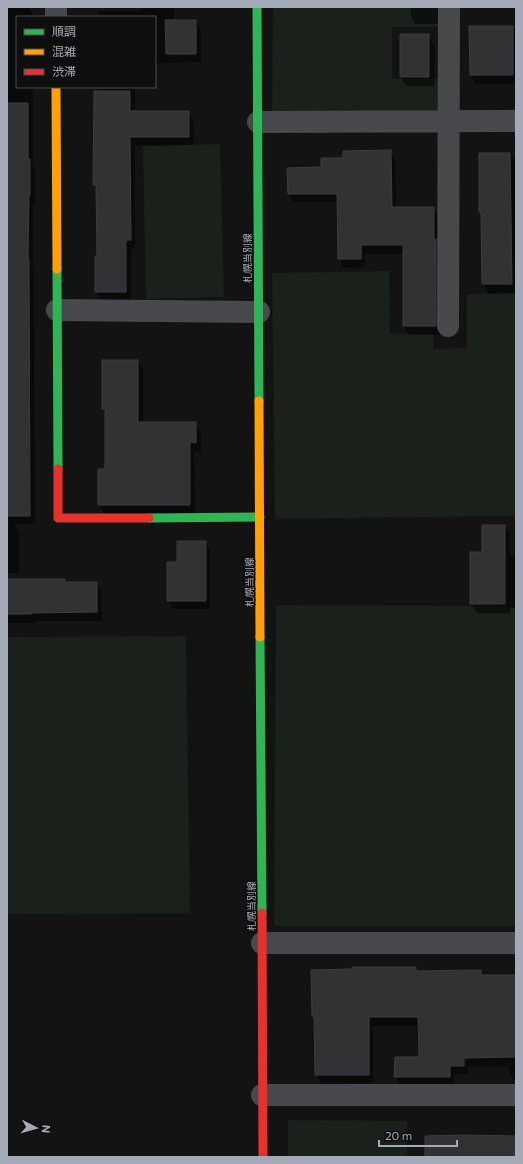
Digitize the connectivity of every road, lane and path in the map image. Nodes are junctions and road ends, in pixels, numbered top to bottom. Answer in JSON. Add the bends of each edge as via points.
{"nodes":[{"id":1,"x":257,"y":7,"type":"edge"},
{"id":2,"x":449,"y":7,"type":"edge"},
{"id":3,"x":56,"y":88,"type":"edge"},
{"id":4,"x":449,"y":121,"type":"junction"},
{"id":5,"x":516,"y":121,"type":"edge"},
{"id":6,"x":258,"y":122,"type":"junction"},
{"id":7,"x":57,"y":310,"type":"junction"},
{"id":8,"x":259,"y":312,"type":"junction"},
{"id":9,"x":448,"y":326,"type":"dead end"},
{"id":10,"x":260,"y":517,"type":"junction"},
{"id":11,"x":262,"y":943,"type":"junction"},
{"id":12,"x":516,"y":943,"type":"edge"},
{"id":13,"x":262,"y":1095,"type":"junction"},
{"id":14,"x":516,"y":1095,"type":"edge"},
{"id":15,"x":262,"y":1157,"type":"edge"}],
"edges":[{"from":1,"to":6,"type":"main road","name":"札幌当別線"},
{"from":2,"to":4,"type":"street"},
{"from":3,"to":7,"type":"main road"},
{"from":4,"to":5,"type":"street"},
{"from":4,"to":6,"type":"street"},
{"from":4,"to":9,"type":"street"},
{"from":6,"to":8,"type":"main road","name":"札幌当別線"},
{"from":7,"to":8,"type":"street"},
{"from":7,"to":10,"type":"main road","via":[[58,518]]},
{"from":8,"to":10,"type":"main road","name":"札幌当別線"},
{"from":10,"to":11,"type":"main road","name":"札幌当別線"},
{"from":11,"to":12,"type":"street"},
{"from":11,"to":13,"type":"main road","name":"札幌当別線"},
{"from":13,"to":14,"type":"street"},
{"from":13,"to":15,"type":"main road","name":"札幌当別線"}]}
